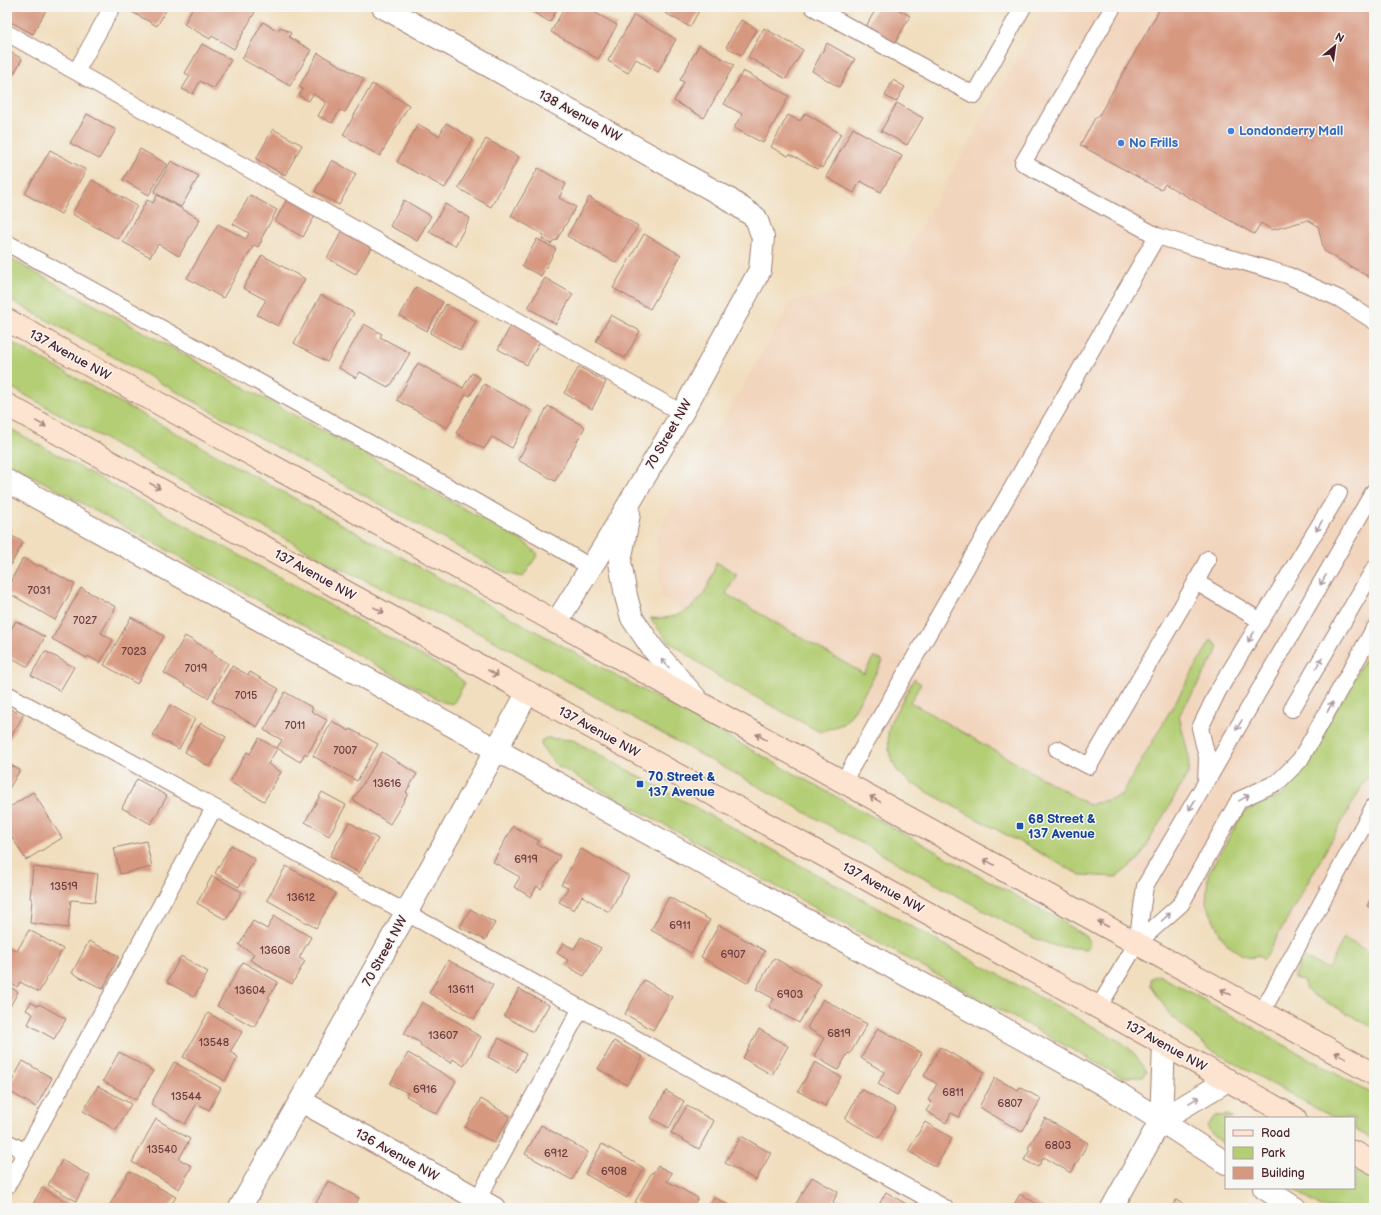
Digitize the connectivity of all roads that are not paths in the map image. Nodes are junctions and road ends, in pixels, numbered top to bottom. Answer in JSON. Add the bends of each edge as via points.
{"nodes":[{"id":1,"x":112,"y":7,"type":"edge"},
{"id":2,"x":383,"y":7,"type":"edge"},
{"id":3,"x":813,"y":7,"type":"edge"},
{"id":4,"x":1023,"y":7,"type":"edge"},
{"id":5,"x":1112,"y":7,"type":"edge"},
{"id":6,"x":7,"y":33,"type":"edge"},
{"id":7,"x":76,"y":72,"type":"junction"},
{"id":8,"x":1157,"y":236,"type":"junction"},
{"id":9,"x":763,"y":238,"type":"joint"},
{"id":10,"x":7,"y":243,"type":"edge"},
{"id":11,"x":7,"y":320,"type":"edge"},
{"id":12,"x":1374,"y":321,"type":"edge"},
{"id":13,"x":7,"y":405,"type":"edge"},
{"id":14,"x":682,"y":413,"type":"junction"},
{"id":15,"x":7,"y":481,"type":"edge"},
{"id":16,"x":1374,"y":490,"type":"edge"},
{"id":17,"x":1339,"y":493,"type":"dead end"},
{"id":18,"x":631,"y":499,"type":"junction"},
{"id":19,"x":1208,"y":559,"type":"dead end"},
{"id":20,"x":590,"y":567,"type":"junction"},
{"id":21,"x":1374,"y":569,"type":"edge"},
{"id":22,"x":1196,"y":582,"type":"junction"},
{"id":23,"x":1261,"y":621,"type":"junction"},
{"id":24,"x":556,"y":623,"type":"junction"},
{"id":25,"x":1374,"y":629,"type":"edge"},
{"id":26,"x":528,"y":692,"type":"junction"},
{"id":27,"x":7,"y":694,"type":"edge"},
{"id":28,"x":700,"y":703,"type":"junction"},
{"id":29,"x":1292,"y":709,"type":"dead end"},
{"id":30,"x":1057,"y":749,"type":"dead end"},
{"id":31,"x":496,"y":750,"type":"junction"},
{"id":32,"x":843,"y":782,"type":"junction"},
{"id":33,"x":1206,"y":782,"type":"junction"},
{"id":34,"x":1374,"y":806,"type":"edge"},
{"id":35,"x":214,"y":808,"type":"junction"},
{"id":36,"x":406,"y":913,"type":"junction"},
{"id":37,"x":1137,"y":943,"type":"junction"},
{"id":38,"x":581,"y":1008,"type":"junction"},
{"id":39,"x":1098,"y":1008,"type":"junction"},
{"id":40,"x":1262,"y":1012,"type":"junction"},
{"id":41,"x":1164,"y":1045,"type":"junction"},
{"id":42,"x":1374,"y":1074,"type":"edge"},
{"id":43,"x":1228,"y":1080,"type":"junction"},
{"id":44,"x":301,"y":1101,"type":"junction"},
{"id":45,"x":1293,"y":1117,"type":"edge"},
{"id":46,"x":1161,"y":1120,"type":"junction"},
{"id":47,"x":7,"y":1142,"type":"edge"},
{"id":48,"x":26,"y":1152,"type":"junction"},
{"id":49,"x":1355,"y":1153,"type":"edge"},
{"id":50,"x":1225,"y":1162,"type":"edge"},
{"id":51,"x":1374,"y":1163,"type":"edge"},
{"id":52,"x":7,"y":1186,"type":"edge"},
{"id":53,"x":1266,"y":1189,"type":"edge"},
{"id":54,"x":482,"y":1205,"type":"edge"},
{"id":55,"x":240,"y":1208,"type":"edge"},
{"id":56,"x":945,"y":1208,"type":"edge"},
{"id":57,"x":1112,"y":1208,"type":"edge"},
{"id":58,"x":1294,"y":1208,"type":"edge"}],
"edges":[{"from":1,"to":7,"type":"lane"},
{"from":2,"to":9,"type":"street","name":"138 Avenue NW","via":[[727,198],[756,218]]},
{"from":3,"to":4,"type":"lane","via":[[974,95]]},
{"from":5,"to":8,"type":"lane","via":[[1023,163]]},
{"from":6,"to":7,"type":"lane"},
{"from":7,"to":14,"type":"lane"},
{"from":8,"to":12,"type":"lane","via":[[1287,275],[1340,299]]},
{"from":8,"to":32,"type":"lane"},
{"from":9,"to":14,"type":"street","name":"70 Street NW","via":[[760,270]]},
{"from":10,"to":20,"type":"lane"},
{"from":11,"to":24,"type":"main road","name":"137 Avenue NW"},
{"from":13,"to":26,"type":"main road","name":"137 Avenue NW","one_way":true},
{"from":14,"to":18,"type":"street","name":"70 Street NW"},
{"from":15,"to":31,"type":"street"},
{"from":16,"to":33,"type":"lane","one_way":true},
{"from":17,"to":23,"type":"lane","one_way":true},
{"from":18,"to":20,"type":"street","name":"70 Street NW"},
{"from":28,"to":18,"type":"street","name":"137 Avenue NW","one_way":true,"via":[[653,649],[632,618],[620,562]]},
{"from":19,"to":22,"type":"lane"},
{"from":20,"to":24,"type":"street","name":"70 Street NW"},
{"from":29,"to":21,"type":"lane","one_way":true},
{"from":22,"to":23,"type":"lane"},
{"from":22,"to":30,"type":"lane","via":[[1089,766]]},
{"from":23,"to":33,"type":"lane","one_way":true,"via":[[1218,691],[1200,728],[1207,758]]},
{"from":24,"to":28,"type":"main road","name":"137 Avenue NW"},
{"from":37,"to":25,"type":"lane","one_way":true,"via":[[1181,904],[1239,800],[1278,782],[1300,760]]},
{"from":26,"to":31,"type":"street","name":"70 Street NW"},
{"from":26,"to":39,"type":"main road","name":"137 Avenue NW"},
{"from":27,"to":35,"type":"lane"},
{"from":32,"to":28,"type":"main road","name":"137 Avenue NW","one_way":true},
{"from":31,"to":36,"type":"street","name":"70 Street NW"},
{"from":31,"to":46,"type":"street","via":[[1030,1044]]},
{"from":37,"to":32,"type":"main road","name":"137 Avenue NW","one_way":true},
{"from":33,"to":37,"type":"lane","one_way":true,"via":[[1144,886]]},
{"from":34,"to":40,"type":"lane"},
{"from":35,"to":36,"type":"lane"},
{"from":35,"to":48,"type":"lane"},
{"from":36,"to":38,"type":"lane"},
{"from":36,"to":44,"type":"street","name":"70 Street NW"},
{"from":37,"to":39,"type":"lane"},
{"from":40,"to":37,"type":"main road","name":"137 Avenue NW","one_way":true},
{"from":38,"to":54,"type":"lane"},
{"from":38,"to":56,"type":"lane"},
{"from":39,"to":41,"type":"main road","name":"137 Avenue NW"},
{"from":42,"to":40,"type":"main road","name":"137 Avenue NW","one_way":true},
{"from":41,"to":43,"type":"main road","name":"137 Avenue NW"},
{"from":41,"to":46,"type":"street"},
{"from":43,"to":45,"type":"main road","name":"137 Avenue NW"},
{"from":46,"to":43,"type":"street","one_way":true},
{"from":44,"to":54,"type":"street","name":"136 Avenue NW"},
{"from":44,"to":55,"type":"street","name":"70 Street NW"},
{"from":46,"to":50,"type":"street"},
{"from":46,"to":57,"type":"street"},
{"from":47,"to":48,"type":"lane"},
{"from":48,"to":52,"type":"lane"},
{"from":49,"to":51,"type":"main road"},
{"from":53,"to":58,"type":"street"}]}
